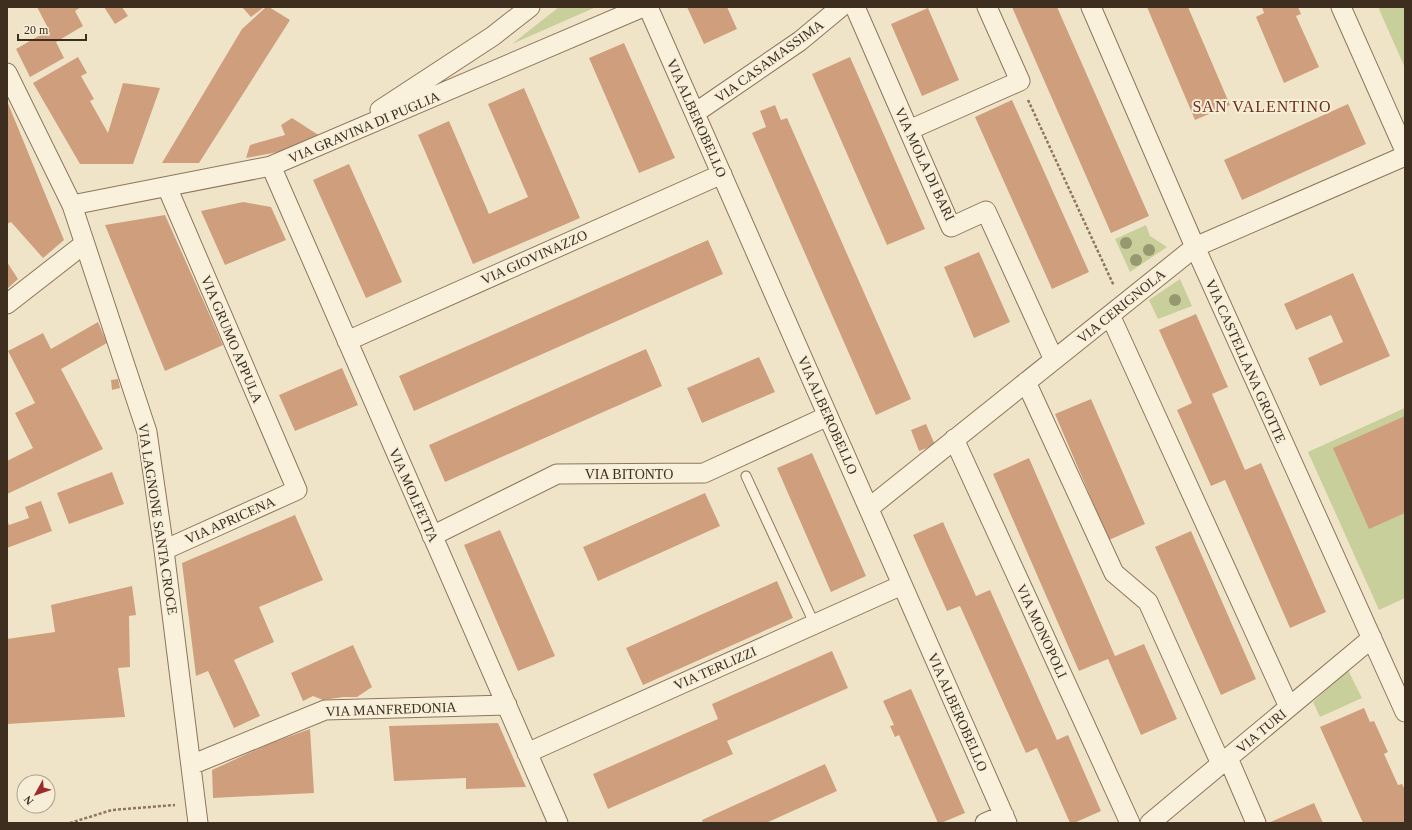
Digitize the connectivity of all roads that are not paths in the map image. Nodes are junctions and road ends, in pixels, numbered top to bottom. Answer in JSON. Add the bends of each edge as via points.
{"nodes":[{"id":1,"x":530,"y":7,"type":"edge"},
{"id":2,"x":644,"y":7,"type":"edge"},
{"id":3,"x":648,"y":7,"type":"edge"},
{"id":4,"x":841,"y":7,"type":"edge"},
{"id":5,"x":855,"y":7,"type":"edge"},
{"id":6,"x":987,"y":7,"type":"edge"},
{"id":7,"x":1091,"y":7,"type":"edge"},
{"id":8,"x":1341,"y":7,"type":"edge"},
{"id":9,"x":7,"y":73,"type":"edge"},
{"id":10,"x":695,"y":113,"type":"junction"},
{"id":11,"x":909,"y":130,"type":"junction"},
{"id":12,"x":337,"y":138,"type":"junction"},
{"id":13,"x":1405,"y":151,"type":"edge"},
{"id":14,"x":1405,"y":156,"type":"edge"},
{"id":15,"x":271,"y":166,"type":"junction"},
{"id":16,"x":722,"y":174,"type":"junction"},
{"id":17,"x":167,"y":187,"type":"junction"},
{"id":18,"x":72,"y":205,"type":"junction"},
{"id":19,"x":84,"y":244,"type":"junction"},
{"id":20,"x":1195,"y":246,"type":"junction"},
{"id":21,"x":7,"y":304,"type":"edge"},
{"id":22,"x":1116,"y":310,"type":"junction"},
{"id":23,"x":347,"y":341,"type":"junction"},
{"id":24,"x":1054,"y":360,"type":"junction"},
{"id":25,"x":1026,"y":382,"type":"junction"},
{"id":26,"x":828,"y":416,"type":"junction"},
{"id":27,"x":954,"y":439,"type":"junction"},
{"id":28,"x":746,"y":476,"type":"dead end"},
{"id":29,"x":297,"y":490,"type":"joint"},
{"id":30,"x":868,"y":508,"type":"junction"},
{"id":31,"x":432,"y":536,"type":"junction"},
{"id":32,"x":164,"y":550,"type":"junction"},
{"id":33,"x":902,"y":585,"type":"junction"},
{"id":34,"x":814,"y":623,"type":"junction"},
{"id":35,"x":1372,"y":638,"type":"junction"},
{"id":36,"x":507,"y":706,"type":"junction"},
{"id":37,"x":1290,"y":707,"type":"junction"},
{"id":38,"x":1405,"y":712,"type":"edge"},
{"id":39,"x":527,"y":753,"type":"junction"},
{"id":40,"x":1224,"y":761,"type":"junction"},
{"id":41,"x":191,"y":765,"type":"junction"},
{"id":42,"x":1005,"y":819,"type":"edge"},
{"id":43,"x":198,"y":823,"type":"edge"},
{"id":44,"x":558,"y":823,"type":"edge"},
{"id":45,"x":985,"y":823,"type":"edge"},
{"id":46,"x":1130,"y":823,"type":"edge"},
{"id":47,"x":1150,"y":823,"type":"edge"},
{"id":48,"x":1256,"y":823,"type":"edge"}],
"edges":[{"from":1,"to":12,"type":"street","via":[[492,36]]},
{"from":2,"to":12,"type":"street","name":"VIA GRAVINA DI PUGLIA"},
{"from":3,"to":10,"type":"street","name":"VIA ALBEROBELLO"},
{"from":4,"to":10,"type":"street","name":"VIA CASAMASSIMA","via":[[800,40]]},
{"from":5,"to":11,"type":"street","name":"VIA MOLA DI BARI"},
{"from":6,"to":11,"type":"street","via":[[1020,81]]},
{"from":7,"to":20,"type":"street","name":"VIA CASTELLANA GROTTE"},
{"from":8,"to":13,"type":"street"},
{"from":9,"to":18,"type":"street","name":"VIA LAGNONE SANTA CROCE"},
{"from":10,"to":16,"type":"street","name":"VIA ALBEROBELLO"},
{"from":11,"to":24,"type":"street","name":"VIA MOLA DI BARI","via":[[950,226],[986,211]]},
{"from":12,"to":15,"type":"street","name":"VIA GRAVINA DI PUGLIA"},
{"from":14,"to":20,"type":"street","name":"VIA CERIGNOLA"},
{"from":15,"to":17,"type":"street","name":"VIA GRAVINA DI PUGLIA"},
{"from":15,"to":23,"type":"street","name":"VIA MOLFETTA"},
{"from":16,"to":23,"type":"street","name":"VIA GIOVINAZZO"},
{"from":16,"to":26,"type":"street","name":"VIA ALBEROBELLO"},
{"from":17,"to":18,"type":"street","name":"VIA GRAVINA DI PUGLIA"},
{"from":17,"to":29,"type":"street","name":"VIA GRUMO APPULA"},
{"from":18,"to":19,"type":"street","name":"VIA LAGNONE SANTA CROCE"},
{"from":19,"to":21,"type":"street"},
{"from":19,"to":32,"type":"street","name":"VIA LAGNONE SANTA CROCE","via":[[147,432]]},
{"from":20,"to":22,"type":"street","name":"VIA CERIGNOLA"},
{"from":20,"to":35,"type":"street","name":"VIA CASTELLANA GROTTE"},
{"from":22,"to":24,"type":"street","name":"VIA CERIGNOLA"},
{"from":22,"to":37,"type":"street"},
{"from":23,"to":31,"type":"street","name":"VIA MOLFETTA"},
{"from":24,"to":25,"type":"street","name":"VIA CERIGNOLA"},
{"from":25,"to":27,"type":"street","name":"VIA CERIGNOLA"},
{"from":25,"to":40,"type":"street","via":[[1114,573],[1148,602]]},
{"from":26,"to":30,"type":"street","name":"VIA ALBEROBELLO"},
{"from":26,"to":31,"type":"street","name":"VIA BITONTO","via":[[704,473],[557,474]]},
{"from":27,"to":30,"type":"street","name":"VIA CERIGNOLA"},
{"from":27,"to":46,"type":"street","name":"VIA MONOPOLI"},
{"from":28,"to":34,"type":"lane"},
{"from":29,"to":32,"type":"street","name":"VIA APRICENA"},
{"from":30,"to":33,"type":"street","name":"VIA ALBEROBELLO"},
{"from":31,"to":36,"type":"street","name":"VIA MOLFETTA"},
{"from":32,"to":41,"type":"street","name":"VIA LAGNONE SANTA CROCE"},
{"from":33,"to":34,"type":"street","name":"VIA TERLIZZI"},
{"from":33,"to":42,"type":"street","name":"VIA ALBEROBELLO"},
{"from":34,"to":39,"type":"street","name":"VIA TERLIZZI"},
{"from":35,"to":37,"type":"street","name":"VIA TURI"},
{"from":35,"to":38,"type":"street","name":"VIA CASTELLANA GROTTE"},
{"from":36,"to":39,"type":"street","name":"VIA MOLFETTA"},
{"from":36,"to":41,"type":"street","name":"VIA MANFREDONIA","via":[[325,710]]},
{"from":37,"to":40,"type":"street","name":"VIA TURI"},
{"from":39,"to":44,"type":"street","name":"VIA MOLFETTA"},
{"from":40,"to":47,"type":"street","name":"VIA TURI"},
{"from":40,"to":48,"type":"street"},
{"from":41,"to":43,"type":"street","name":"VIA LAGNONE SANTA CROCE"},
{"from":42,"to":45,"type":"street"}]}
